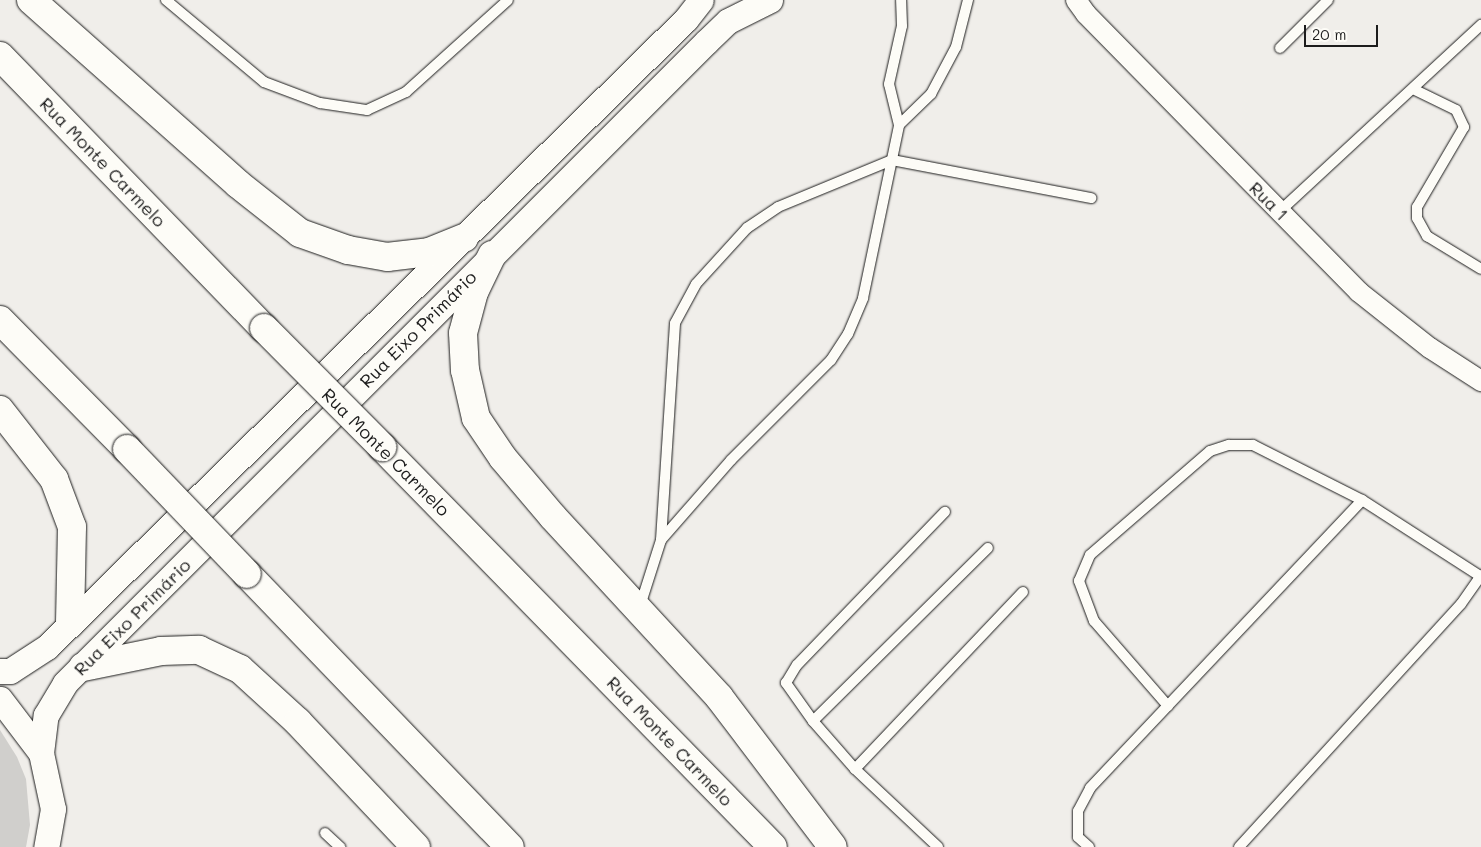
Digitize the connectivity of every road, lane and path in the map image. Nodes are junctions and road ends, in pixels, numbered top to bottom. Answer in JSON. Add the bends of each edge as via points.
{"nodes":[{"id":1,"x":30,"y":0,"type":"edge"},
{"id":2,"x":166,"y":0,"type":"edge"},
{"id":3,"x":508,"y":0,"type":"edge"},
{"id":4,"x":701,"y":0,"type":"edge"},
{"id":5,"x":770,"y":0,"type":"edge"},
{"id":6,"x":901,"y":0,"type":"edge"},
{"id":7,"x":968,"y":0,"type":"edge"},
{"id":8,"x":1066,"y":0,"type":"edge"},
{"id":9,"x":1328,"y":0,"type":"edge"},
{"id":10,"x":1081,"y":7,"type":"edge"},
{"id":11,"x":1481,"y":25,"type":"edge"},
{"id":12,"x":1280,"y":48,"type":"dead end"},
{"id":13,"x":0,"y":56,"type":"edge"},
{"id":14,"x":1413,"y":89,"type":"junction"},
{"id":15,"x":899,"y":125,"type":"junction"},
{"id":16,"x":892,"y":160,"type":"junction"},
{"id":17,"x":1091,"y":198,"type":"dead end"},
{"id":18,"x":1280,"y":212,"type":"junction"},
{"id":19,"x":464,"y":238,"type":"junction"},
{"id":20,"x":492,"y":255,"type":"junction"},
{"id":21,"x":1481,"y":269,"type":"edge"},
{"id":22,"x":0,"y":320,"type":"edge"},
{"id":23,"x":1481,"y":381,"type":"edge"},
{"id":24,"x":0,"y":410,"type":"edge"},
{"id":25,"x":1362,"y":500,"type":"junction"},
{"id":26,"x":945,"y":512,"type":"dead end"},
{"id":27,"x":661,"y":540,"type":"junction"},
{"id":28,"x":988,"y":548,"type":"dead end"},
{"id":29,"x":1480,"y":575,"type":"edge"},
{"id":30,"x":1023,"y":592,"type":"dead end"},
{"id":31,"x":640,"y":607,"type":"junction"},
{"id":32,"x":70,"y":624,"type":"junction"},
{"id":33,"x":83,"y":667,"type":"junction"},
{"id":34,"x":0,"y":671,"type":"edge"},
{"id":35,"x":0,"y":699,"type":"edge"},
{"id":36,"x":1168,"y":706,"type":"junction"},
{"id":37,"x":813,"y":722,"type":"junction"},
{"id":38,"x":41,"y":753,"type":"junction"},
{"id":39,"x":855,"y":769,"type":"junction"},
{"id":40,"x":325,"y":833,"type":"dead end"},
{"id":41,"x":46,"y":847,"type":"edge"},
{"id":42,"x":340,"y":847,"type":"edge"},
{"id":43,"x":416,"y":847,"type":"edge"},
{"id":44,"x":510,"y":847,"type":"edge"},
{"id":45,"x":773,"y":847,"type":"edge"},
{"id":46,"x":833,"y":847,"type":"edge"},
{"id":47,"x":938,"y":847,"type":"edge"},
{"id":48,"x":1089,"y":847,"type":"edge"},
{"id":49,"x":1239,"y":847,"type":"edge"}],
"edges":[{"from":1,"to":19,"type":"highway","via":[[238,184],[300,233],[348,250],[388,257],[428,252]]},
{"from":2,"to":3,"type":"lane","via":[[264,82],[320,103],[368,110],[406,92]]},
{"from":4,"to":19,"type":"street","name":"Rua Eixo Primário","via":[[686,20]]},
{"from":5,"to":20,"type":"street","name":"Rua Eixo Primário","via":[[728,21]]},
{"from":6,"to":15,"type":"lane","via":[[902,26],[889,84]]},
{"from":7,"to":15,"type":"lane","via":[[956,47],[931,94]]},
{"from":8,"to":10,"type":"street","name":"Rua 1"},
{"from":9,"to":12,"type":"lane"},
{"from":10,"to":18,"type":"street","name":"Rua 1"},
{"from":11,"to":14,"type":"lane"},
{"from":13,"to":45,"type":"highway","name":"Rua Monte Carmelo","bridge":true},
{"from":14,"to":18,"type":"lane"},
{"from":14,"to":21,"type":"lane","via":[[1456,110],[1464,127],[1417,207],[1417,218],[1427,236]]},
{"from":15,"to":16,"type":"lane"},
{"from":16,"to":17,"type":"lane"},
{"from":16,"to":27,"type":"lane","via":[[863,298],[848,334],[831,360],[731,460]]},
{"from":16,"to":27,"type":"lane","via":[[778,207],[746,228],[696,284],[683,305],[672,337]]},
{"from":18,"to":23,"type":"street","name":"Rua 1","via":[[1359,292],[1430,348]]},
{"from":19,"to":32,"type":"street","name":"Rua Eixo Primário"},
{"from":20,"to":31,"type":"highway","via":[[474,292],[463,333],[465,370],[476,418],[502,458]]},
{"from":20,"to":33,"type":"street","name":"Rua Eixo Primário"},
{"from":22,"to":44,"type":"highway","bridge":true},
{"from":24,"to":32,"type":"highway","via":[[54,479],[72,526]]},
{"from":25,"to":29,"type":"lane"},
{"from":25,"to":36,"type":"lane"},
{"from":25,"to":36,"type":"lane","via":[[1253,445],[1229,445],[1210,451],[1090,555],[1079,581],[1094,621]]},
{"from":26,"to":37,"type":"lane","via":[[797,665],[786,683]]},
{"from":27,"to":31,"type":"lane"},
{"from":28,"to":37,"type":"lane"},
{"from":29,"to":49,"type":"lane","via":[[1461,604]]},
{"from":30,"to":39,"type":"lane"},
{"from":31,"to":46,"type":"highway","via":[[720,696]]},
{"from":32,"to":34,"type":"street","name":"Rua Eixo Primário","via":[[47,647],[10,671]]},
{"from":33,"to":38,"type":"street","name":"Rua Eixo Primário","via":[[65,683],[46,715]]},
{"from":33,"to":43,"type":"highway","via":[[162,651],[198,650],[240,669],[298,722]]},
{"from":35,"to":38,"type":"street"},
{"from":36,"to":48,"type":"lane","via":[[1090,788],[1078,811],[1078,837]]},
{"from":37,"to":39,"type":"lane"},
{"from":38,"to":41,"type":"street","via":[[53,809]]},
{"from":39,"to":47,"type":"lane"},
{"from":40,"to":42,"type":"lane"}]}
